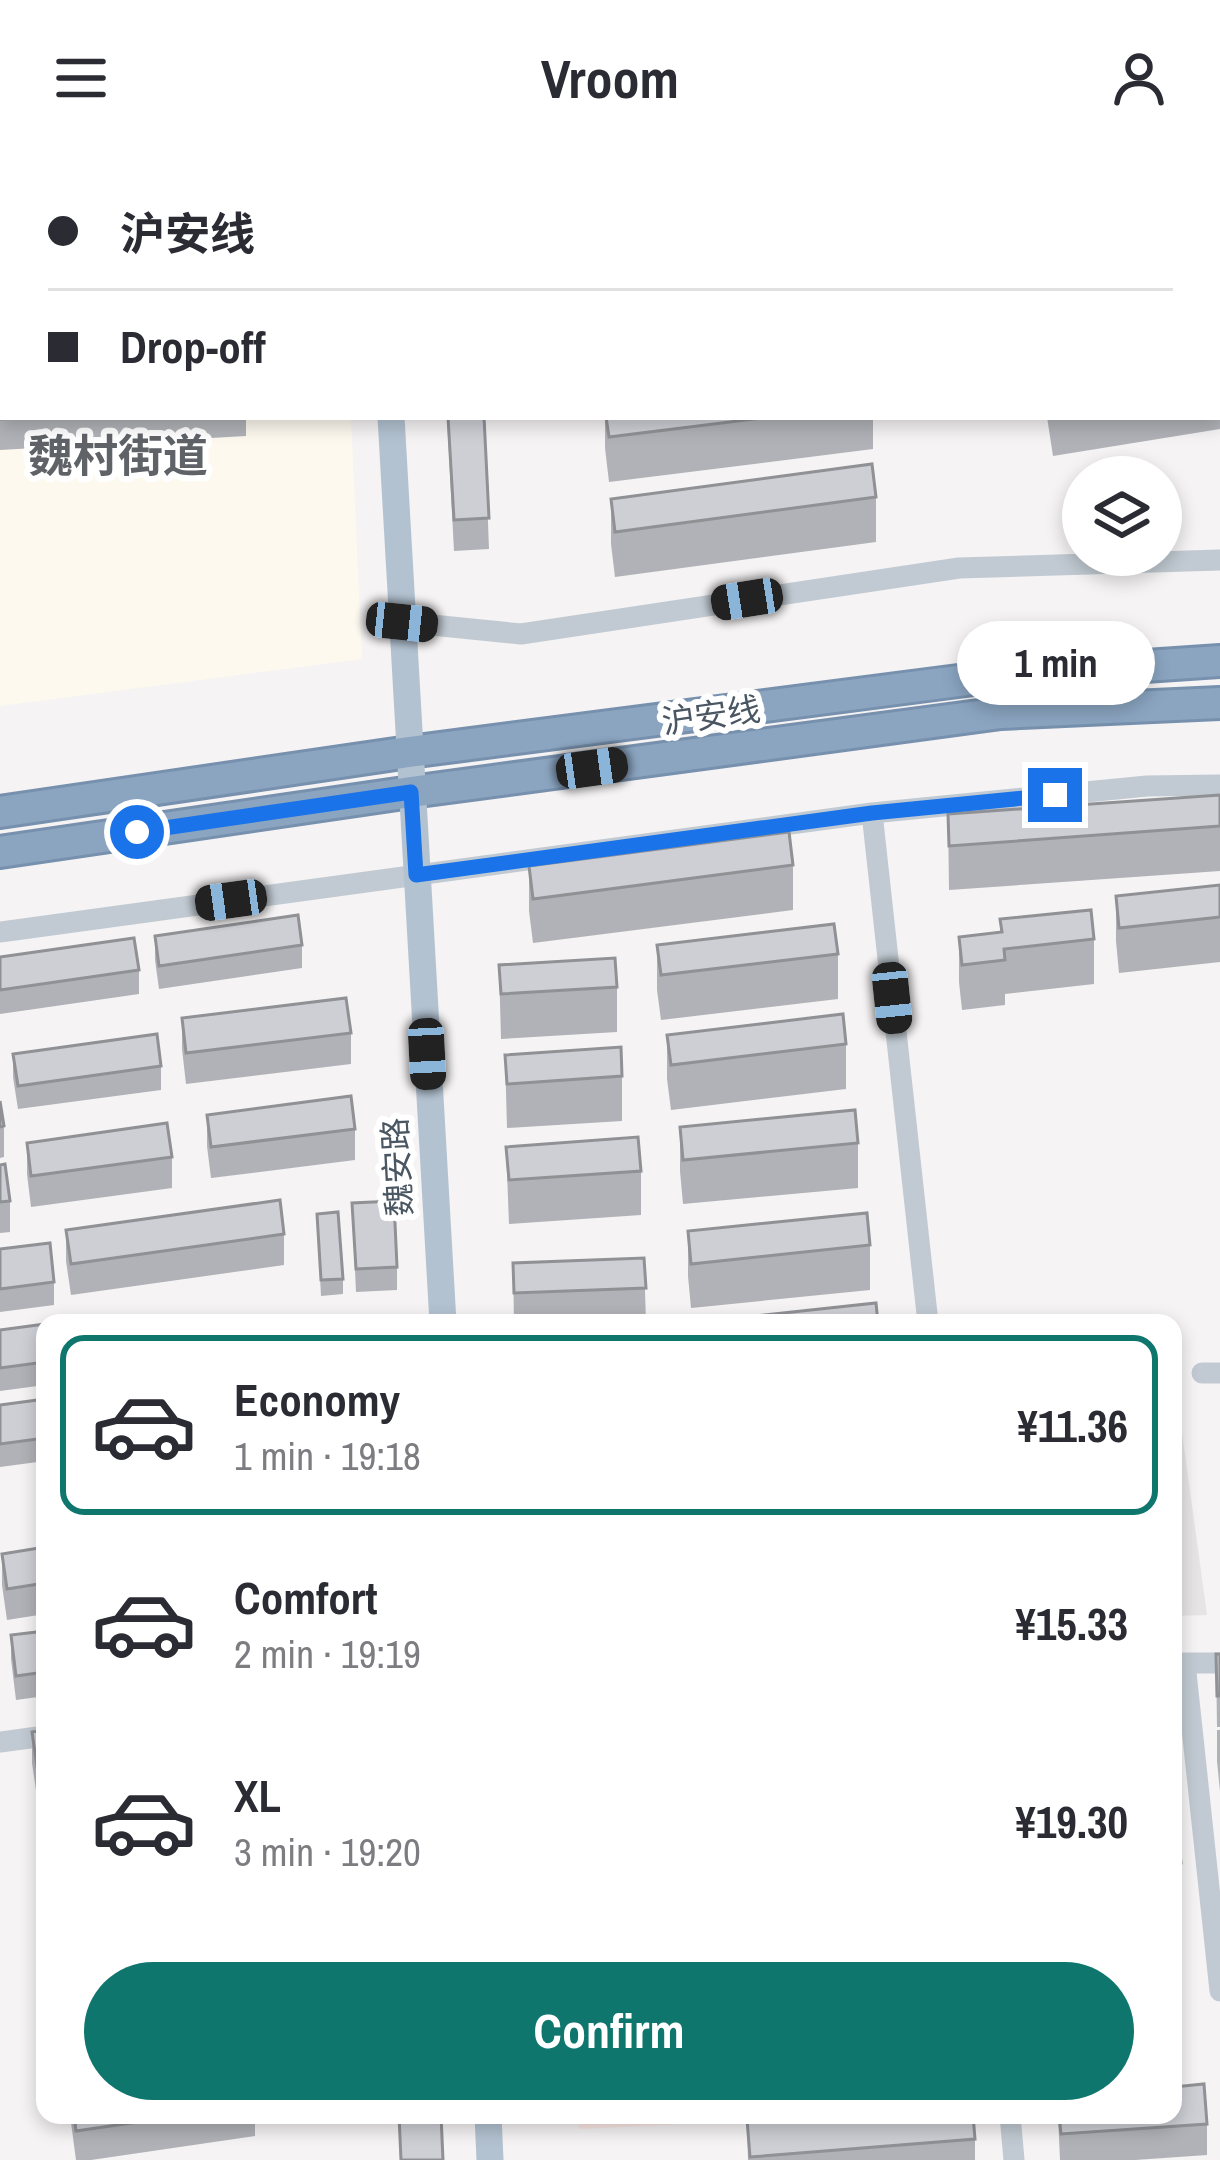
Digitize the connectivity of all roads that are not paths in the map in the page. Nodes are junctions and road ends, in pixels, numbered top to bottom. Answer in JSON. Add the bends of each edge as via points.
{"nodes":[{"id":1,"x":391,"y":420,"type":"edge"},
{"id":2,"x":1220,"y":560,"type":"edge"},
{"id":3,"x":402,"y":622,"type":"junction"},
{"id":4,"x":1220,"y":661,"type":"edge"},
{"id":5,"x":1220,"y":703,"type":"edge"},
{"id":6,"x":409,"y":752,"type":"junction"},
{"id":7,"x":1220,"y":785,"type":"edge"},
{"id":8,"x":411,"y":792,"type":"junction"},
{"id":9,"x":0,"y":812,"type":"edge"},
{"id":10,"x":872,"y":813,"type":"junction"},
{"id":11,"x":0,"y":851,"type":"edge"},
{"id":12,"x":416,"y":875,"type":"junction"},
{"id":13,"x":0,"y":932,"type":"edge"},
{"id":14,"x":442,"y":1314,"type":"edge"},
{"id":15,"x":927,"y":1314,"type":"edge"},
{"id":16,"x":1182,"y":1663,"type":"edge"},
{"id":17,"x":1220,"y":1663,"type":"edge"},
{"id":18,"x":1182,"y":1687,"type":"edge"},
{"id":19,"x":36,"y":1737,"type":"edge"},
{"id":20,"x":0,"y":1742,"type":"edge"},
{"id":21,"x":1220,"y":1991,"type":"edge"},
{"id":22,"x":488,"y":2124,"type":"edge"},
{"id":23,"x":1011,"y":2124,"type":"edge"},
{"id":24,"x":490,"y":2160,"type":"edge"},
{"id":25,"x":1014,"y":2160,"type":"edge"}],
"edges":[{"from":1,"to":3,"type":"main road","name":"魏安路"},
{"from":2,"to":3,"type":"street","via":[[959,568],[521,634]]},
{"from":3,"to":6,"type":"main road","name":"魏安路"},
{"from":4,"to":6,"type":"highway","name":"沪安线","via":[[997,676]]},
{"from":5,"to":8,"type":"highway","name":"沪安线","via":[[1000,713]]},
{"from":6,"to":8,"type":"main road","name":"魏安路"},
{"from":6,"to":9,"type":"highway","name":"沪安线"},
{"from":7,"to":10,"type":"street"},
{"from":8,"to":11,"type":"highway","name":"沪安线"},
{"from":8,"to":12,"type":"main road","name":"魏安路"},
{"from":10,"to":12,"type":"street"},
{"from":10,"to":15,"type":"street"},
{"from":12,"to":13,"type":"street"},
{"from":12,"to":14,"type":"main road","name":"魏安路"},
{"from":16,"to":17,"type":"street"},
{"from":18,"to":21,"type":"street"},
{"from":19,"to":20,"type":"street"},
{"from":22,"to":24,"type":"main road"},
{"from":23,"to":25,"type":"street"}]}
